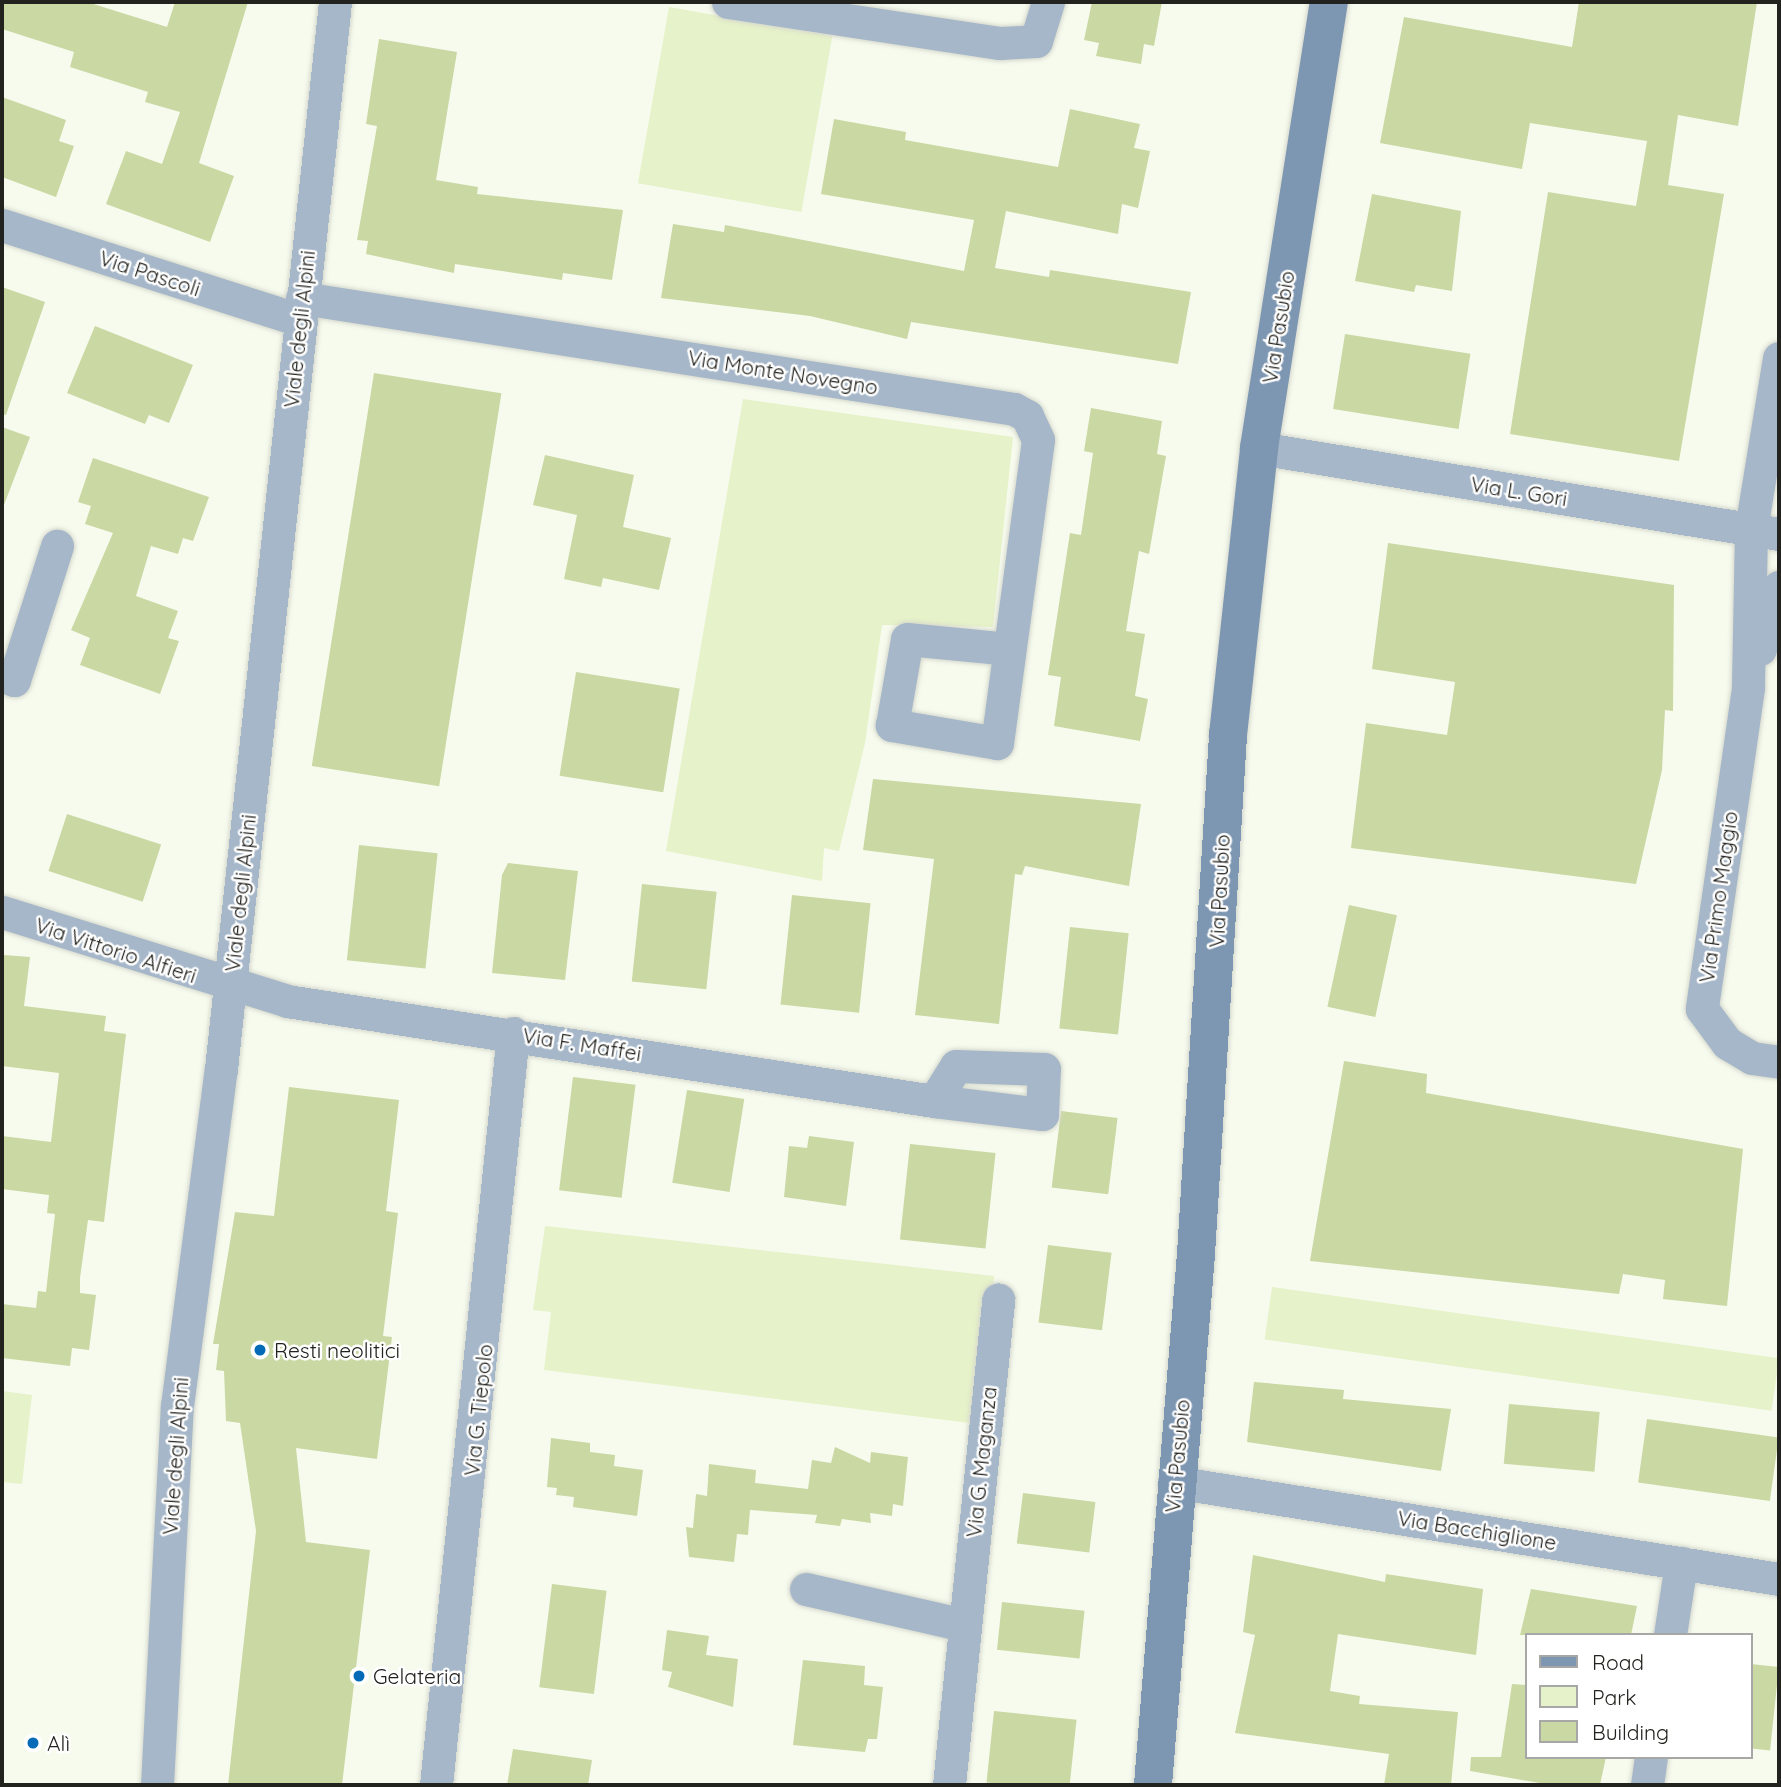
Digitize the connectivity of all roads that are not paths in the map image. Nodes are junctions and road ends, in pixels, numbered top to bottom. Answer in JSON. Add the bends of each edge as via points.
{"nodes":[{"id":1,"x":335,"y":2,"type":"edge"},
{"id":2,"x":728,"y":2,"type":"edge"},
{"id":3,"x":1048,"y":2,"type":"edge"},
{"id":4,"x":1329,"y":2,"type":"edge"},
{"id":5,"x":2,"y":225,"type":"edge"},
{"id":6,"x":301,"y":309,"type":"junction"},
{"id":7,"x":1779,"y":358,"type":"edge"},
{"id":8,"x":1259,"y":449,"type":"junction"},
{"id":9,"x":1765,"y":532,"type":"edge"},
{"id":10,"x":57,"y":546,"type":"dead end"},
{"id":11,"x":1779,"y":587,"type":"edge"},
{"id":12,"x":1009,"y":649,"type":"dead end"},
{"id":13,"x":2,"y":675,"type":"edge"},
{"id":14,"x":1748,"y":688,"type":"junction"},
{"id":15,"x":2,"y":912,"type":"edge"},
{"id":16,"x":230,"y":987,"type":"junction"},
{"id":17,"x":513,"y":1033,"type":"junction"},
{"id":18,"x":1779,"y":1062,"type":"edge"},
{"id":19,"x":934,"y":1101,"type":"dead end"},
{"id":20,"x":998,"y":1299,"type":"dead end"},
{"id":21,"x":1174,"y":1482,"type":"junction"},
{"id":22,"x":1681,"y":1563,"type":"junction"},
{"id":23,"x":1779,"y":1578,"type":"edge"},
{"id":24,"x":806,"y":1589,"type":"dead end"},
{"id":25,"x":964,"y":1625,"type":"junction"},
{"id":26,"x":1670,"y":1633,"type":"edge"},
{"id":27,"x":1651,"y":1759,"type":"edge"},
{"id":28,"x":157,"y":1785,"type":"edge"},
{"id":29,"x":436,"y":1785,"type":"edge"},
{"id":30,"x":949,"y":1785,"type":"edge"},
{"id":31,"x":1153,"y":1785,"type":"edge"},
{"id":32,"x":1647,"y":1785,"type":"edge"}],
"edges":[{"from":1,"to":6,"type":"street","name":"Viale degli Alpini"},
{"from":2,"to":3,"type":"street","via":[[1000,43],[1036,41]]},
{"from":4,"to":8,"type":"street","name":"Via Pasubio"},
{"from":5,"to":6,"type":"street","name":"Via Pascoli"},
{"from":6,"to":12,"type":"street","name":"Via Monte Novegno","via":[[1014,410],[1027,416],[1038,440]]},
{"from":6,"to":16,"type":"street","name":"Viale degli Alpini"},
{"from":7,"to":9,"type":"street","name":"Via Primo Maggio"},
{"from":8,"to":9,"type":"street","name":"Via L. Gori"},
{"from":8,"to":21,"type":"street","name":"Via Pasubio","via":[[1228,734],[1196,1254]]},
{"from":9,"to":14,"type":"street","name":"Via Primo Maggio"},
{"from":10,"to":13,"type":"street","via":[[14,680]]},
{"from":11,"to":14,"type":"street","name":"Via Primo Maggio"},
{"from":14,"to":18,"type":"street","name":"Via Primo Maggio","via":[[1702,1009],[1727,1043],[1752,1058]]},
{"from":15,"to":16,"type":"street","name":"Via Vittorio Alfieri"},
{"from":16,"to":17,"type":"street","name":"Via F. Maffei"},
{"from":16,"to":28,"type":"street","name":"Viale degli Alpini","via":[[177,1406]]},
{"from":17,"to":19,"type":"street","name":"Via F. Maffei"},
{"from":17,"to":29,"type":"street","name":"Via G. Tiepolo"},
{"from":20,"to":25,"type":"street","name":"Via G. Maganza"},
{"from":21,"to":22,"type":"street","name":"Via Bacchiglione"},
{"from":21,"to":31,"type":"street","name":"Via Pasubio"},
{"from":22,"to":23,"type":"street","name":"Via Bacchiglione"},
{"from":22,"to":26,"type":"street"},
{"from":24,"to":25,"type":"street"},
{"from":25,"to":30,"type":"street","name":"Via G. Maganza"},
{"from":27,"to":32,"type":"street"}]}
